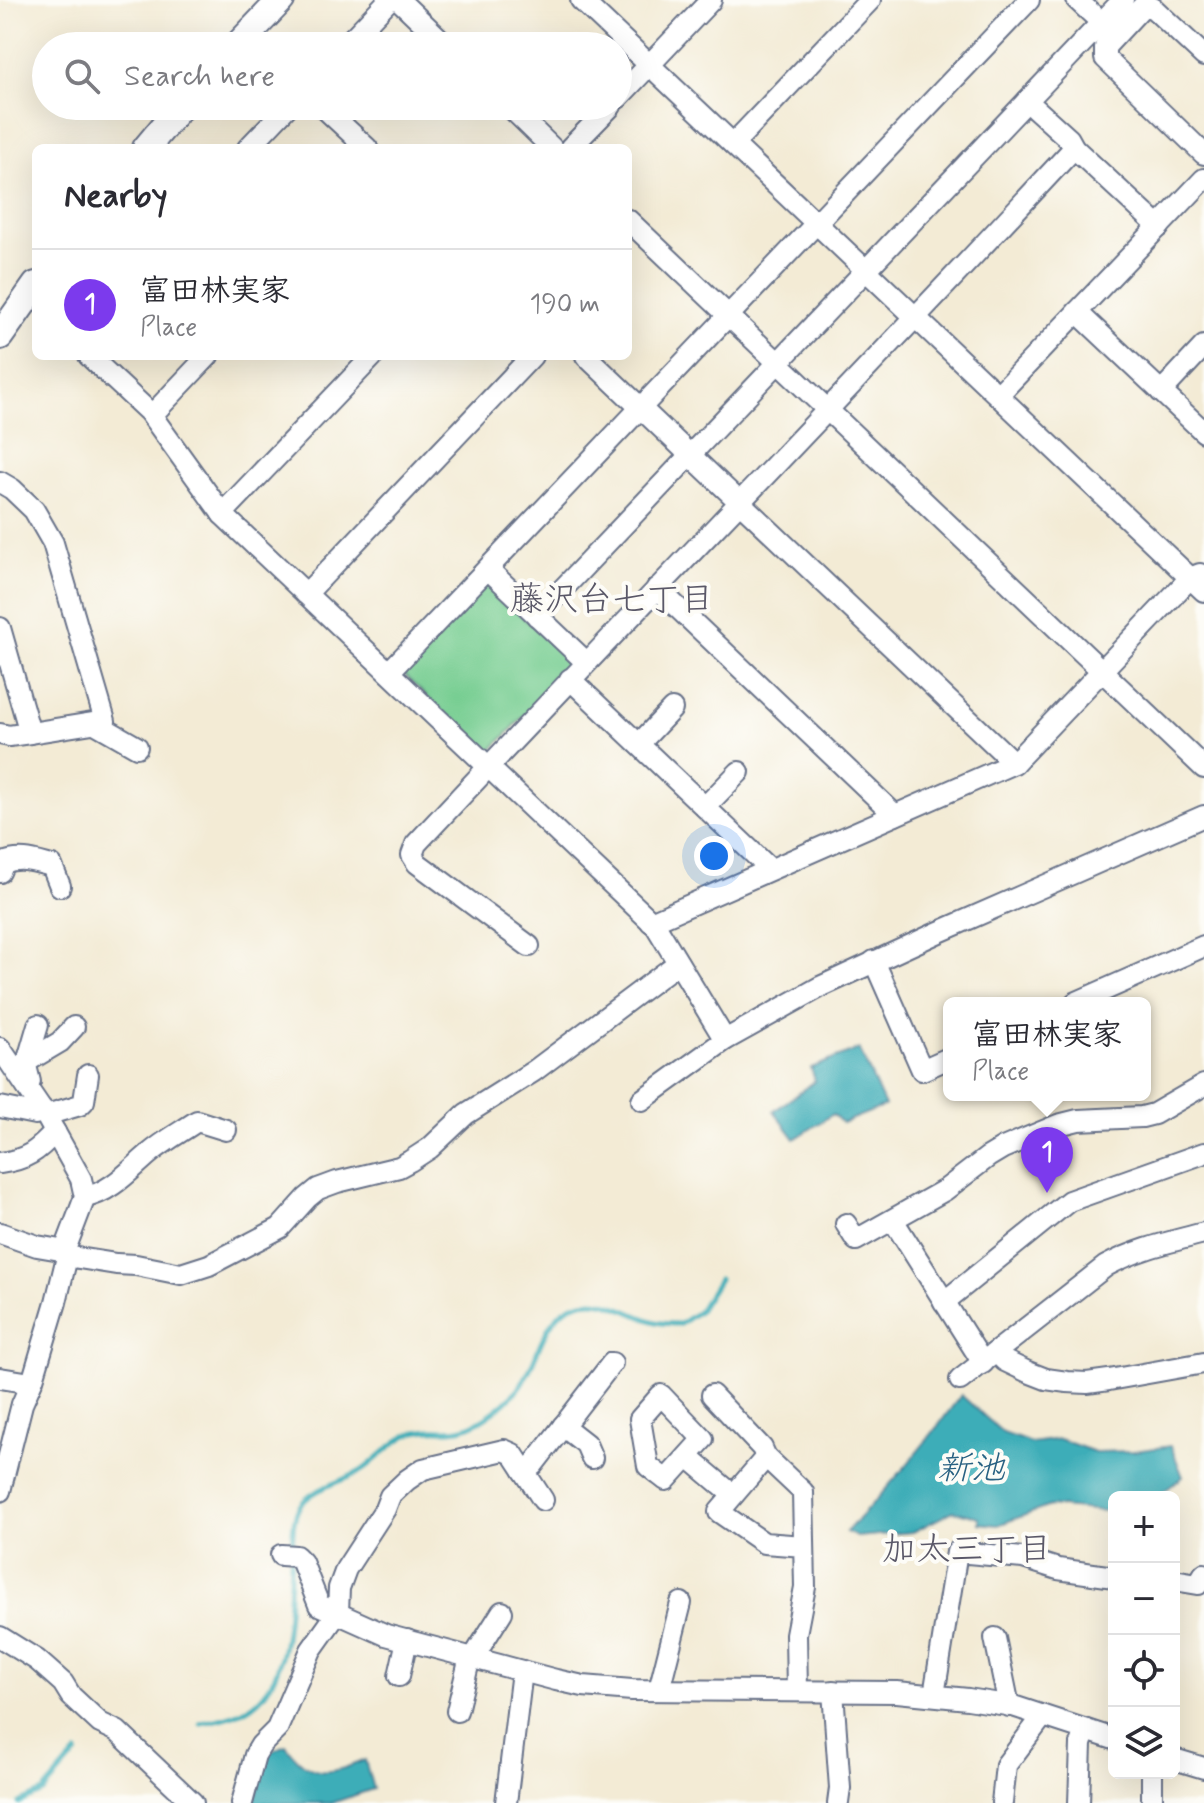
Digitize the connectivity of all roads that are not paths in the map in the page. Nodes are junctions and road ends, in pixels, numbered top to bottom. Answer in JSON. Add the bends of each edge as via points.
{"nodes":[{"id":1,"x":281,"y":0,"type":"edge"},
{"id":2,"x":389,"y":0,"type":"edge"},
{"id":3,"x":399,"y":0,"type":"edge"},
{"id":4,"x":581,"y":0,"type":"edge"},
{"id":5,"x":711,"y":0,"type":"edge"},
{"id":6,"x":870,"y":0,"type":"edge"},
{"id":7,"x":1029,"y":0,"type":"edge"},
{"id":8,"x":1077,"y":0,"type":"edge"},
{"id":9,"x":1123,"y":0,"type":"edge"},
{"id":10,"x":1102,"y":23,"type":"junction"},
{"id":11,"x":250,"y":32,"type":"edge"},
{"id":12,"x":358,"y":32,"type":"edge"},
{"id":13,"x":432,"y":32,"type":"edge"},
{"id":14,"x":615,"y":32,"type":"edge"},
{"id":15,"x":632,"y":48,"type":"edge"},
{"id":16,"x":1204,"y":56,"type":"edge"},
{"id":17,"x":650,"y":65,"type":"junction"},
{"id":18,"x":632,"y":84,"type":"edge"},
{"id":19,"x":1027,"y":101,"type":"junction"},
{"id":20,"x":169,"y":120,"type":"edge"},
{"id":21,"x":275,"y":120,"type":"edge"},
{"id":22,"x":337,"y":120,"type":"edge"},
{"id":23,"x":523,"y":120,"type":"edge"},
{"id":24,"x":597,"y":120,"type":"edge"},
{"id":25,"x":149,"y":144,"type":"edge"},
{"id":26,"x":252,"y":144,"type":"edge"},
{"id":27,"x":363,"y":144,"type":"edge"},
{"id":28,"x":548,"y":144,"type":"edge"},
{"id":29,"x":574,"y":144,"type":"edge"},
{"id":30,"x":733,"y":144,"type":"junction"},
{"id":31,"x":1074,"y":148,"type":"junction"},
{"id":32,"x":1204,"y":154,"type":"edge"},
{"id":33,"x":1204,"y":179,"type":"edge"},
{"id":34,"x":816,"y":223,"type":"junction"},
{"id":35,"x":632,"y":224,"type":"edge"},
{"id":36,"x":1159,"y":227,"type":"junction"},
{"id":37,"x":866,"y":270,"type":"junction"},
{"id":38,"x":32,"y":298,"type":"edge"},
{"id":39,"x":1077,"y":312,"type":"junction"},
{"id":40,"x":728,"y":316,"type":"junction"},
{"id":41,"x":916,"y":318,"type":"junction"},
{"id":42,"x":0,"y":336,"type":"edge"},
{"id":43,"x":1204,"y":346,"type":"edge"},
{"id":44,"x":93,"y":360,"type":"edge"},
{"id":45,"x":204,"y":360,"type":"edge"},
{"id":46,"x":369,"y":360,"type":"edge"},
{"id":47,"x":528,"y":360,"type":"edge"},
{"id":48,"x":590,"y":360,"type":"edge"},
{"id":49,"x":778,"y":363,"type":"junction"},
{"id":50,"x":1161,"y":392,"type":"junction"},
{"id":51,"x":998,"y":395,"type":"junction"},
{"id":52,"x":641,"y":408,"type":"junction"},
{"id":53,"x":826,"y":409,"type":"junction"},
{"id":54,"x":152,"y":415,"type":"junction"},
{"id":55,"x":1204,"y":432,"type":"edge"},
{"id":56,"x":690,"y":455,"type":"junction"},
{"id":57,"x":0,"y":482,"type":"edge"},
{"id":58,"x":739,"y":501,"type":"junction"},
{"id":59,"x":222,"y":514,"type":"junction"},
{"id":60,"x":488,"y":569,"type":"junction"},
{"id":61,"x":1199,"y":580,"type":"edge"},
{"id":62,"x":657,"y":588,"type":"junction"},
{"id":63,"x":306,"y":594,"type":"junction"},
{"id":64,"x":537,"y":616,"type":"junction"},
{"id":65,"x":0,"y":628,"type":"edge"},
{"id":66,"x":3,"y":650,"type":"edge"},
{"id":67,"x":586,"y":662,"type":"junction"},
{"id":68,"x":1102,"y":671,"type":"junction"},
{"id":69,"x":389,"y":672,"type":"junction"},
{"id":70,"x":570,"y":679,"type":"junction"},
{"id":71,"x":672,"y":709,"type":"dead end"},
{"id":72,"x":95,"y":723,"type":"junction"},
{"id":73,"x":30,"y":733,"type":"junction"},
{"id":74,"x":0,"y":734,"type":"edge"},
{"id":75,"x":639,"y":744,"type":"junction"},
{"id":76,"x":137,"y":747,"type":"dead end"},
{"id":77,"x":1014,"y":763,"type":"junction"},
{"id":78,"x":488,"y":766,"type":"junction"},
{"id":79,"x":1204,"y":768,"type":"edge"},
{"id":80,"x":739,"y":772,"type":"dead end"},
{"id":81,"x":705,"y":807,"type":"junction"},
{"id":82,"x":895,"y":815,"type":"junction"},
{"id":83,"x":1204,"y":816,"type":"edge"},
{"id":84,"x":770,"y":869,"type":"junction"},
{"id":85,"x":0,"y":872,"type":"edge"},
{"id":86,"x":60,"y":886,"type":"dead end"},
{"id":87,"x":651,"y":922,"type":"junction"},
{"id":88,"x":529,"y":946,"type":"dead end"},
{"id":89,"x":1204,"y":946,"type":"edge"},
{"id":90,"x":874,"y":961,"type":"junction"},
{"id":91,"x":678,"y":963,"type":"junction"},
{"id":92,"x":1089,"y":997,"type":"edge"},
{"id":93,"x":38,"y":1025,"type":"dead end"},
{"id":94,"x":74,"y":1027,"type":"dead end"},
{"id":95,"x":725,"y":1040,"type":"junction"},
{"id":96,"x":0,"y":1048,"type":"edge"},
{"id":97,"x":28,"y":1061,"type":"junction"},
{"id":98,"x":943,"y":1061,"type":"edge"},
{"id":99,"x":88,"y":1075,"type":"dead end"},
{"id":100,"x":1204,"y":1085,"type":"edge"},
{"id":101,"x":27,"y":1087,"type":"junction"},
{"id":102,"x":642,"y":1100,"type":"dead end"},
{"id":103,"x":0,"y":1107,"type":"edge"},
{"id":104,"x":48,"y":1119,"type":"junction"},
{"id":105,"x":226,"y":1130,"type":"dead end"},
{"id":106,"x":1204,"y":1153,"type":"edge"},
{"id":107,"x":0,"y":1163,"type":"edge"},
{"id":108,"x":85,"y":1197,"type":"junction"},
{"id":109,"x":893,"y":1220,"type":"junction"},
{"id":110,"x":846,"y":1224,"type":"dead end"},
{"id":111,"x":0,"y":1233,"type":"edge"},
{"id":112,"x":1204,"y":1233,"type":"edge"},
{"id":113,"x":66,"y":1253,"type":"junction"},
{"id":114,"x":944,"y":1302,"type":"junction"},
{"id":115,"x":990,"y":1357,"type":"junction"},
{"id":116,"x":612,"y":1363,"type":"dead end"},
{"id":117,"x":1204,"y":1363,"type":"edge"},
{"id":118,"x":0,"y":1378,"type":"edge"},
{"id":119,"x":960,"y":1380,"type":"dead end"},
{"id":120,"x":31,"y":1383,"type":"junction"},
{"id":121,"x":712,"y":1395,"type":"dead end"},
{"id":122,"x":563,"y":1426,"type":"junction"},
{"id":123,"x":688,"y":1457,"type":"dead end"},
{"id":124,"x":766,"y":1457,"type":"junction"},
{"id":125,"x":592,"y":1458,"type":"dead end"},
{"id":126,"x":524,"y":1471,"type":"junction"},
{"id":127,"x":0,"y":1491,"type":"edge"},
{"id":128,"x":733,"y":1495,"type":"junction"},
{"id":129,"x":543,"y":1500,"type":"dead end"},
{"id":130,"x":804,"y":1546,"type":"junction"},
{"id":131,"x":281,"y":1555,"type":"dead end"},
{"id":132,"x":1204,"y":1574,"type":"edge"},
{"id":133,"x":1108,"y":1576,"type":"edge"},
{"id":134,"x":1180,"y":1581,"type":"edge"},
{"id":135,"x":681,"y":1603,"type":"dead end"},
{"id":136,"x":338,"y":1612,"type":"junction"},
{"id":137,"x":502,"y":1612,"type":"dead end"},
{"id":138,"x":0,"y":1637,"type":"edge"},
{"id":139,"x":995,"y":1638,"type":"dead end"},
{"id":140,"x":407,"y":1640,"type":"junction"},
{"id":141,"x":472,"y":1658,"type":"junction"},
{"id":142,"x":522,"y":1671,"type":"junction"},
{"id":143,"x":399,"y":1676,"type":"dead end"},
{"id":144,"x":659,"y":1690,"type":"junction"},
{"id":145,"x":797,"y":1691,"type":"junction"},
{"id":146,"x":833,"y":1691,"type":"junction"},
{"id":147,"x":934,"y":1695,"type":"junction"},
{"id":148,"x":1009,"y":1706,"type":"junction"},
{"id":149,"x":457,"y":1711,"type":"dead end"},
{"id":150,"x":1043,"y":1716,"type":"junction"},
{"id":151,"x":1086,"y":1730,"type":"junction"},
{"id":152,"x":1108,"y":1737,"type":"edge"},
{"id":153,"x":1180,"y":1761,"type":"edge"},
{"id":154,"x":1204,"y":1768,"type":"edge"},
{"id":155,"x":1152,"y":1779,"type":"edge"},
{"id":156,"x":193,"y":1803,"type":"edge"},
{"id":157,"x":242,"y":1803,"type":"edge"},
{"id":158,"x":506,"y":1803,"type":"edge"},
{"id":159,"x":838,"y":1803,"type":"edge"},
{"id":160,"x":1002,"y":1803,"type":"edge"},
{"id":161,"x":1079,"y":1803,"type":"edge"},
{"id":162,"x":1152,"y":1803,"type":"edge"}],
"edges":[{"from":1,"to":11,"type":"main road"},
{"from":2,"to":12,"type":"street"},
{"from":3,"to":13,"type":"street"},
{"from":4,"to":14,"type":"street"},
{"from":5,"to":17,"type":"street"},
{"from":6,"to":30,"type":"street"},
{"from":7,"to":34,"type":"street"},
{"from":8,"to":10,"type":"street"},
{"from":9,"to":10,"type":"street"},
{"from":10,"to":19,"type":"street"},
{"from":15,"to":17,"type":"street"},
{"from":16,"to":32,"type":"street","via":[[1153,8],[1143,6],[1105,47],[1105,58]]},
{"from":17,"to":18,"type":"street"},
{"from":17,"to":30,"type":"street"},
{"from":19,"to":31,"type":"street"},
{"from":19,"to":37,"type":"street"},
{"from":20,"to":25,"type":"main road"},
{"from":21,"to":26,"type":"street"},
{"from":22,"to":27,"type":"street"},
{"from":23,"to":28,"type":"street"},
{"from":24,"to":29,"type":"street"},
{"from":30,"to":34,"type":"street"},
{"from":31,"to":36,"type":"street"},
{"from":31,"to":41,"type":"street"},
{"from":33,"to":36,"type":"street"},
{"from":34,"to":37,"type":"street"},
{"from":34,"to":40,"type":"street"},
{"from":35,"to":40,"type":"street"},
{"from":36,"to":39,"type":"street"},
{"from":37,"to":41,"type":"street"},
{"from":37,"to":49,"type":"street"},
{"from":38,"to":42,"type":"main road"},
{"from":39,"to":50,"type":"street"},
{"from":39,"to":51,"type":"street"},
{"from":40,"to":49,"type":"street"},
{"from":40,"to":52,"type":"street"},
{"from":41,"to":51,"type":"street"},
{"from":41,"to":53,"type":"street"},
{"from":43,"to":50,"type":"street"},
{"from":44,"to":54,"type":"street"},
{"from":45,"to":54,"type":"street"},
{"from":46,"to":59,"type":"street"},
{"from":47,"to":63,"type":"street"},
{"from":48,"to":52,"type":"street"},
{"from":49,"to":53,"type":"street"},
{"from":49,"to":56,"type":"street"},
{"from":50,"to":55,"type":"street"},
{"from":51,"to":61,"type":"street"},
{"from":52,"to":56,"type":"street"},
{"from":52,"to":60,"type":"street"},
{"from":53,"to":58,"type":"street"},
{"from":53,"to":68,"type":"street"},
{"from":54,"to":59,"type":"street"},
{"from":56,"to":58,"type":"street"},
{"from":56,"to":64,"type":"street"},
{"from":57,"to":72,"type":"street","via":[[34,510],[53,543],[105,721]]},
{"from":58,"to":62,"type":"street"},
{"from":58,"to":77,"type":"street"},
{"from":59,"to":63,"type":"street"},
{"from":60,"to":64,"type":"street"},
{"from":60,"to":69,"type":"street"},
{"from":61,"to":68,"type":"street"},
{"from":62,"to":67,"type":"street"},
{"from":62,"to":82,"type":"street"},
{"from":63,"to":69,"type":"street"},
{"from":64,"to":67,"type":"street"},
{"from":65,"to":66,"type":"street"},
{"from":66,"to":73,"type":"street"},
{"from":67,"to":70,"type":"street"},
{"from":68,"to":77,"type":"street"},
{"from":68,"to":79,"type":"street"},
{"from":69,"to":78,"type":"street"},
{"from":70,"to":75,"type":"street"},
{"from":70,"to":78,"type":"street"},
{"from":71,"to":75,"type":"street"},
{"from":72,"to":73,"type":"street"},
{"from":72,"to":76,"type":"street"},
{"from":73,"to":74,"type":"street"},
{"from":75,"to":81,"type":"street"},
{"from":77,"to":82,"type":"street"},
{"from":78,"to":87,"type":"street"},
{"from":78,"to":88,"type":"street","via":[[416,844],[412,855]]},
{"from":80,"to":81,"type":"street"},
{"from":81,"to":84,"type":"street"},
{"from":82,"to":84,"type":"street"},
{"from":83,"to":90,"type":"street"},
{"from":84,"to":87,"type":"street"},
{"from":85,"to":86,"type":"street","via":[[14,858],[39,862],[52,866]]},
{"from":87,"to":91,"type":"street"},
{"from":89,"to":92,"type":"street"},
{"from":90,"to":95,"type":"street"},
{"from":90,"to":98,"type":"street","via":[[922,1070]]},
{"from":91,"to":95,"type":"street"},
{"from":91,"to":113,"type":"street","via":[[534,1071],[466,1114],[410,1161],[318,1189],[280,1228],[209,1265],[181,1274]]},
{"from":93,"to":97,"type":"street"},
{"from":94,"to":97,"type":"street"},
{"from":95,"to":102,"type":"street"},
{"from":96,"to":101,"type":"street"},
{"from":97,"to":101,"type":"street"},
{"from":99,"to":104,"type":"street","via":[[84,1101]]},
{"from":100,"to":109,"type":"street","via":[[1154,1114],[1078,1120],[1041,1131],[988,1157]]},
{"from":101,"to":104,"type":"street"},
{"from":103,"to":104,"type":"street"},
{"from":104,"to":107,"type":"street","via":[[40,1149]]},
{"from":104,"to":108,"type":"street","via":[[81,1179]]},
{"from":105,"to":108,"type":"street","via":[[197,1121],[97,1195]]},
{"from":106,"to":114,"type":"street","via":[[1069,1201]]},
{"from":108,"to":113,"type":"street"},
{"from":109,"to":110,"type":"street","via":[[856,1240]]},
{"from":109,"to":114,"type":"street"},
{"from":111,"to":113,"type":"street"},
{"from":112,"to":115,"type":"street","via":[[1106,1266]]},
{"from":113,"to":120,"type":"street"},
{"from":114,"to":115,"type":"street"},
{"from":115,"to":117,"type":"street","via":[[1046,1379],[1087,1383]]},
{"from":115,"to":119,"type":"street"},
{"from":116,"to":122,"type":"street"},
{"from":118,"to":120,"type":"street"},
{"from":120,"to":127,"type":"street"},
{"from":121,"to":124,"type":"street"},
{"from":122,"to":125,"type":"street","via":[[586,1444]]},
{"from":122,"to":126,"type":"street"},
{"from":123,"to":128,"type":"street"},
{"from":124,"to":128,"type":"street"},
{"from":124,"to":130,"type":"street","via":[[803,1492]]},
{"from":126,"to":129,"type":"street"},
{"from":126,"to":136,"type":"street","via":[[504,1450],[423,1469],[407,1480],[390,1496],[346,1569]]},
{"from":128,"to":130,"type":"street","via":[[719,1512],[764,1543]]},
{"from":130,"to":145,"type":"street"},
{"from":131,"to":136,"type":"street","via":[[302,1562],[319,1605]]},
{"from":132,"to":134,"type":"street","via":[[1198,1584]]},
{"from":133,"to":147,"type":"street","via":[[1023,1558],[957,1552]]},
{"from":135,"to":144,"type":"street"},
{"from":136,"to":140,"type":"street"},
{"from":136,"to":157,"type":"street","via":[[311,1650],[277,1729],[255,1755]]},
{"from":137,"to":141,"type":"street"},
{"from":138,"to":156,"type":"street","via":[[37,1660]]},
{"from":139,"to":148,"type":"street"},
{"from":140,"to":141,"type":"street"},
{"from":140,"to":143,"type":"street"},
{"from":141,"to":142,"type":"street"},
{"from":141,"to":149,"type":"street"},
{"from":142,"to":144,"type":"street","via":[[583,1686]]},
{"from":142,"to":158,"type":"street"},
{"from":144,"to":145,"type":"street"},
{"from":145,"to":146,"type":"street"},
{"from":146,"to":147,"type":"street"},
{"from":146,"to":159,"type":"street"},
{"from":147,"to":148,"type":"street"},
{"from":148,"to":150,"type":"street"},
{"from":150,"to":151,"type":"street"},
{"from":150,"to":160,"type":"street","via":[[1006,1765]]},
{"from":151,"to":152,"type":"street"},
{"from":151,"to":161,"type":"street"},
{"from":153,"to":154,"type":"street"},
{"from":155,"to":162,"type":"street"}]}
